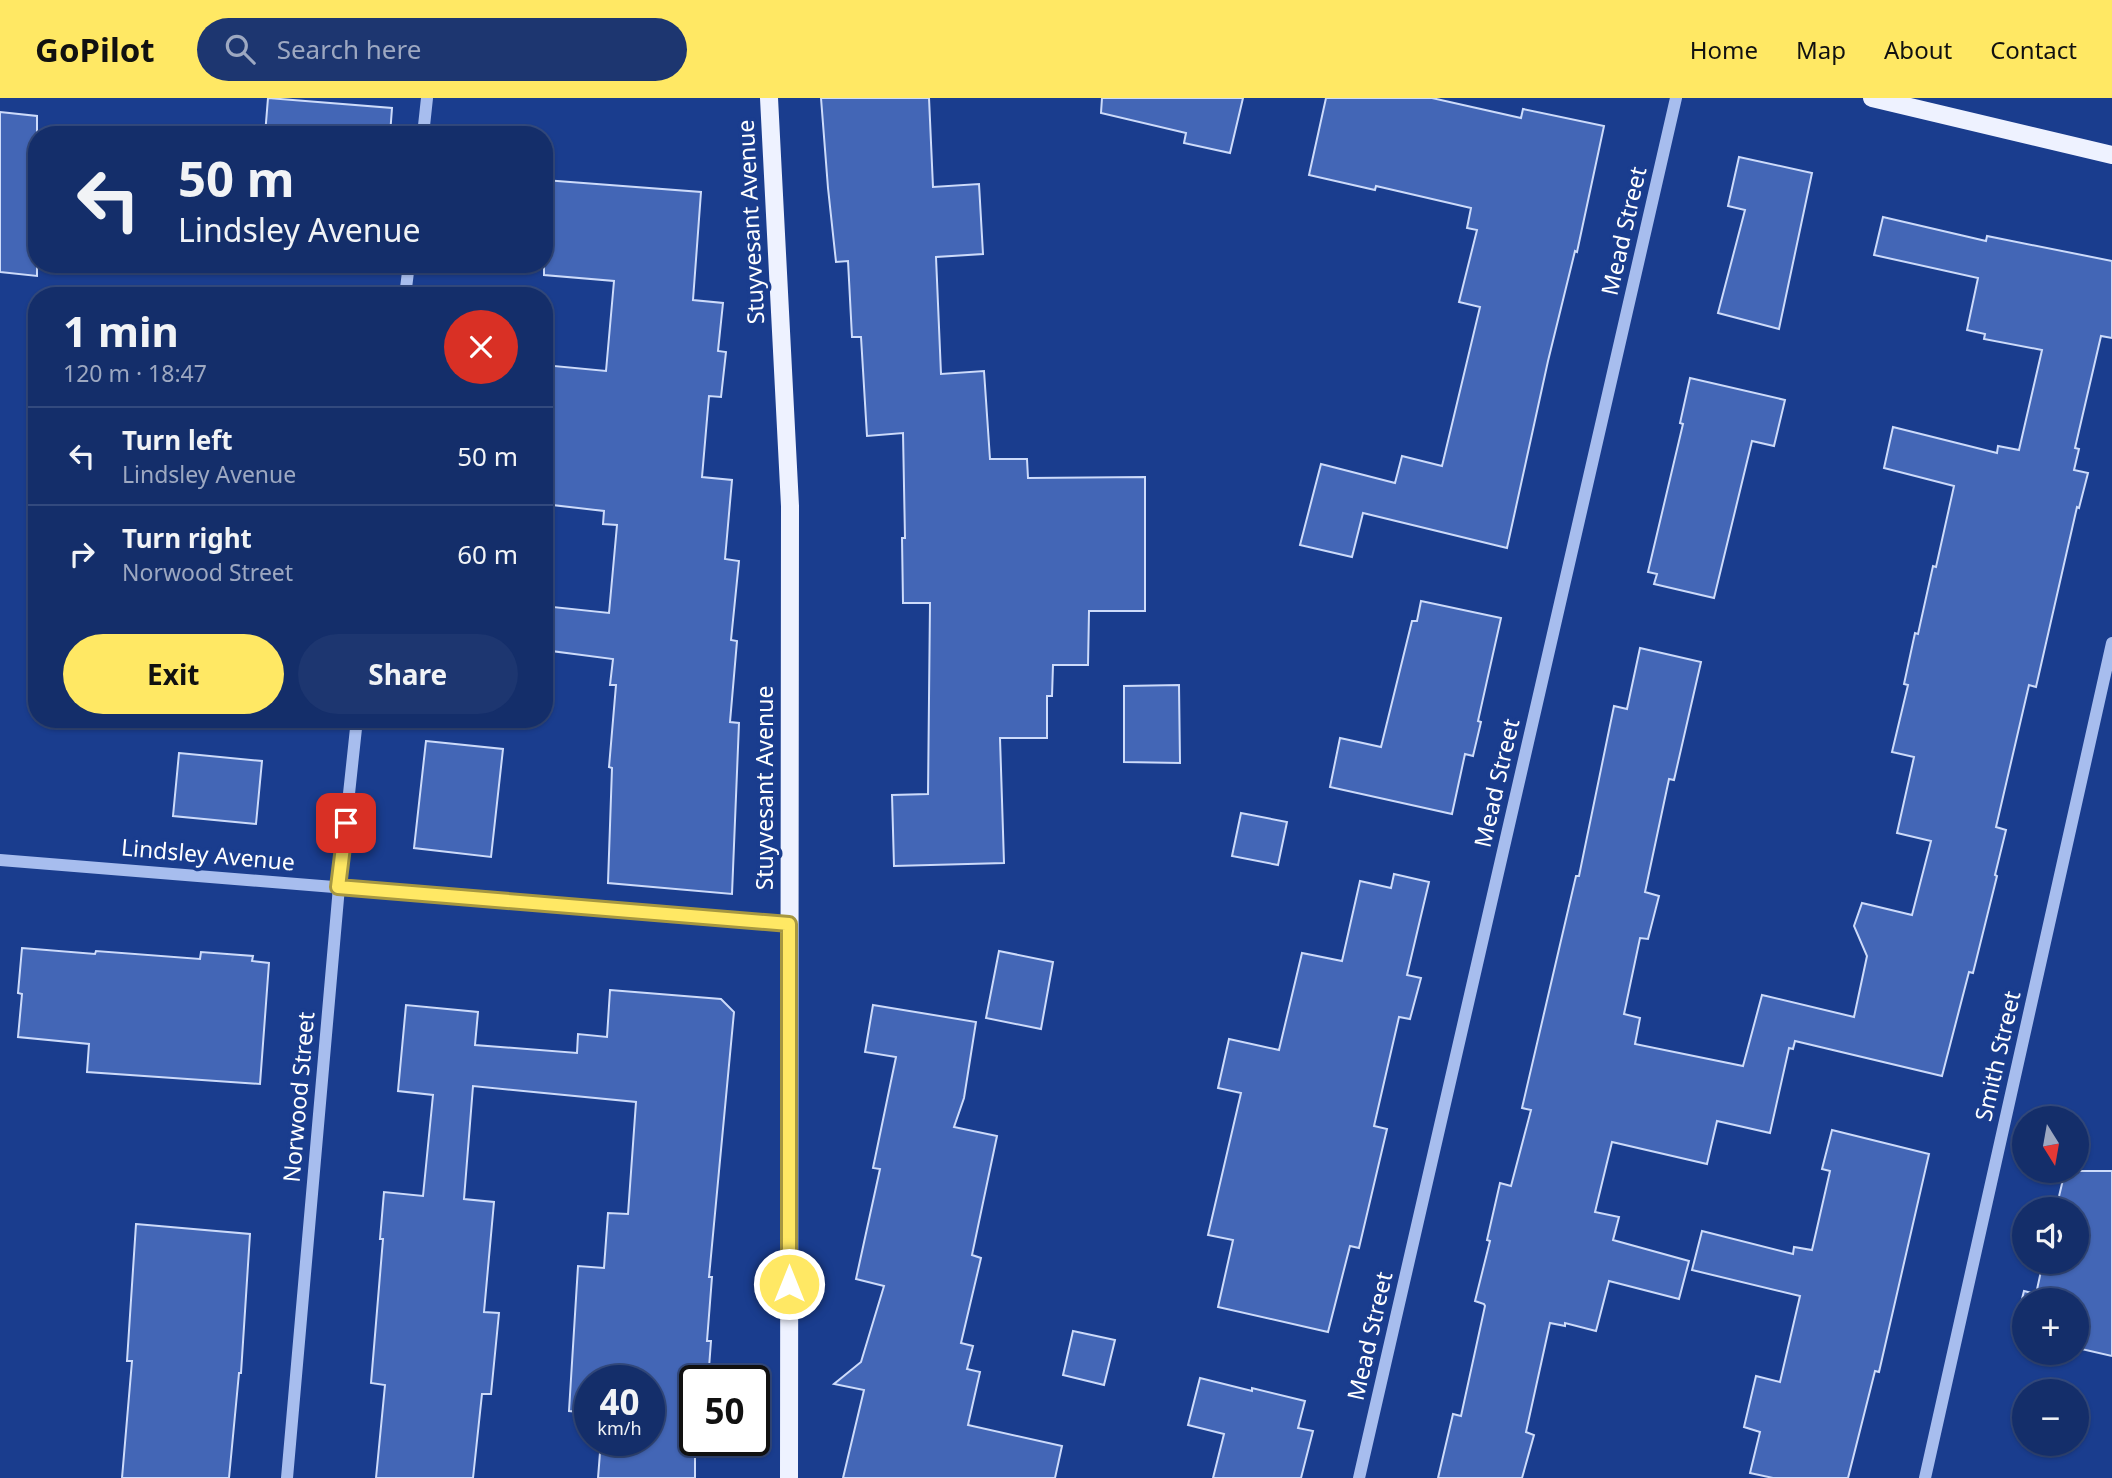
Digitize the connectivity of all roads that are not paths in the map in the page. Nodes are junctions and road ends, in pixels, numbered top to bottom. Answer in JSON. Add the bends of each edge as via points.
{"nodes":[{"id":1,"x":427,"y":98,"type":"edge"},
{"id":2,"x":769,"y":98,"type":"edge"},
{"id":3,"x":1676,"y":98,"type":"edge"},
{"id":4,"x":1872,"y":98,"type":"edge"},
{"id":5,"x":424,"y":126,"type":"edge"},
{"id":6,"x":2112,"y":155,"type":"edge"},
{"id":7,"x":2112,"y":643,"type":"edge"},
{"id":8,"x":356,"y":728,"type":"edge"},
{"id":9,"x":0,"y":860,"type":"edge"},
{"id":10,"x":338,"y":887,"type":"junction"},
{"id":11,"x":789,"y":924,"type":"junction"},
{"id":12,"x":287,"y":1478,"type":"edge"},
{"id":13,"x":789,"y":1478,"type":"edge"},
{"id":14,"x":1359,"y":1478,"type":"edge"},
{"id":15,"x":1925,"y":1478,"type":"edge"}],
"edges":[{"from":1,"to":5,"type":"street"},
{"from":2,"to":11,"type":"main road","name":"Stuyvesant Avenue","via":[[790,506]]},
{"from":3,"to":14,"type":"street","name":"Mead Street"},
{"from":4,"to":6,"type":"main road"},
{"from":7,"to":15,"type":"street","name":"Smith Street"},
{"from":8,"to":10,"type":"street","name":"Norwood Street"},
{"from":9,"to":10,"type":"street","name":"Lindsley Avenue"},
{"from":10,"to":11,"type":"street","name":"Lindsley Avenue"},
{"from":10,"to":12,"type":"street","name":"Norwood Street"},
{"from":11,"to":13,"type":"main road","name":"Stuyvesant Avenue"}]}
